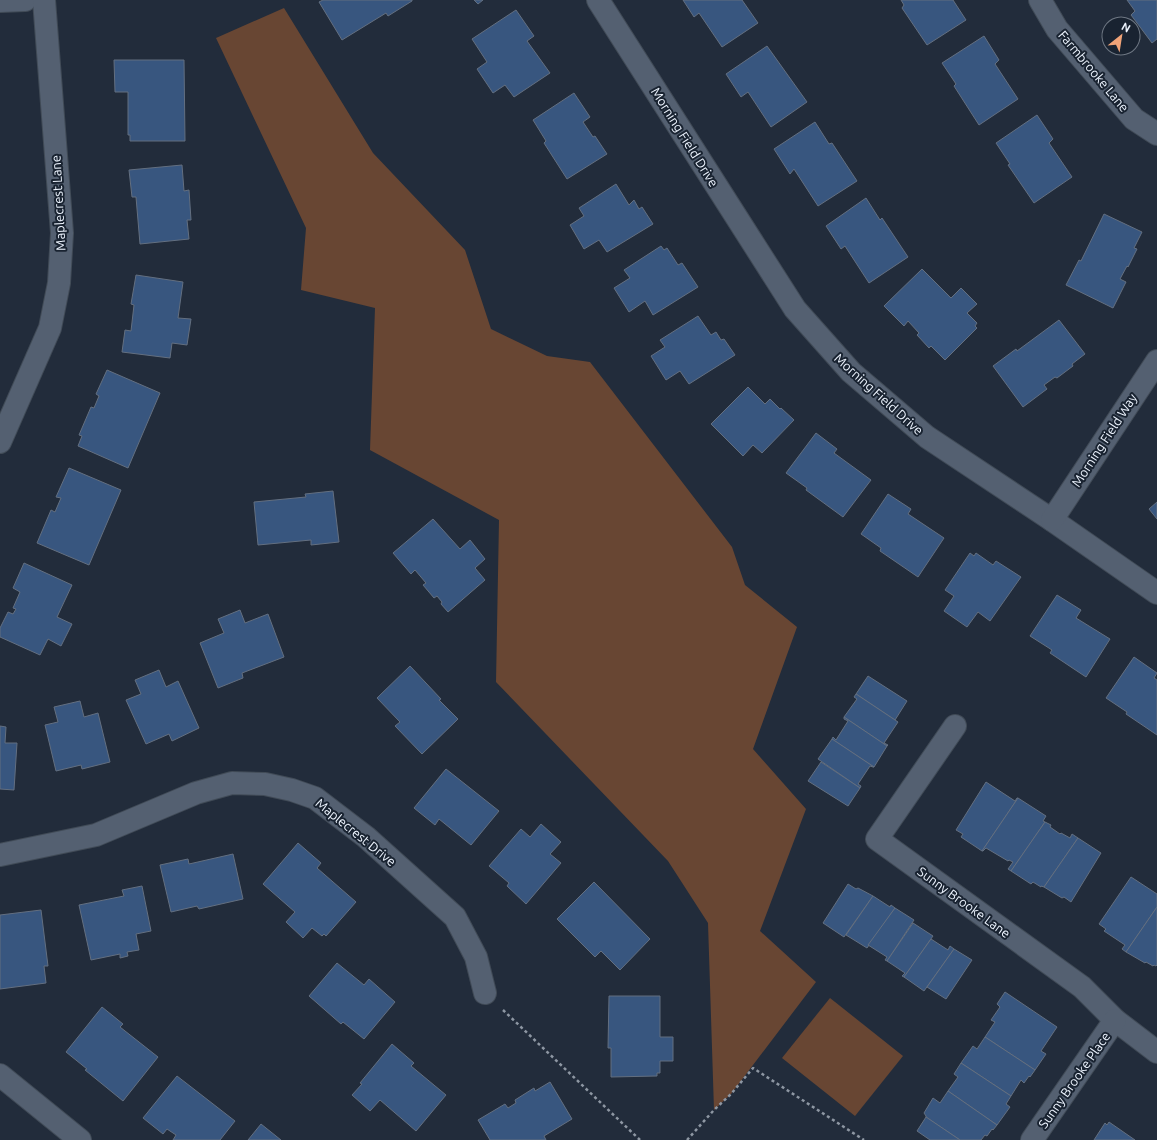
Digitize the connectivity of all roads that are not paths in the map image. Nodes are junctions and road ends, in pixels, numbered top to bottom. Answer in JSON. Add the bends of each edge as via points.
{"nodes":[{"id":1,"x":25,"y":0,"type":"edge"},
{"id":2,"x":44,"y":0,"type":"edge"},
{"id":3,"x":598,"y":0,"type":"edge"},
{"id":4,"x":1040,"y":0,"type":"edge"},
{"id":5,"x":0,"y":1,"type":"edge"},
{"id":6,"x":1157,"y":134,"type":"edge"},
{"id":7,"x":1157,"y":361,"type":"edge"},
{"id":8,"x":0,"y":442,"type":"edge"},
{"id":9,"x":1052,"y":520,"type":"junction"},
{"id":10,"x":1157,"y":593,"type":"edge"},
{"id":11,"x":955,"y":726,"type":"dead end"},
{"id":12,"x":0,"y":855,"type":"edge"},
{"id":13,"x":485,"y":993,"type":"road end"},
{"id":14,"x":1115,"y":1020,"type":"junction"},
{"id":15,"x":1157,"y":1052,"type":"edge"},
{"id":16,"x":0,"y":1075,"type":"edge"},
{"id":17,"x":80,"y":1140,"type":"edge"},
{"id":18,"x":1032,"y":1140,"type":"edge"}],
"edges":[{"from":1,"to":5,"type":"street"},
{"from":2,"to":8,"type":"street","name":"Maplecrest Lane","via":[[62,233],[59,283],[50,328]]},
{"from":3,"to":9,"type":"street","name":"Morning Field Drive","via":[[795,309],[851,372],[927,438]]},
{"from":4,"to":6,"type":"street","name":"Farmbrooke Lane","via":[[1057,29],[1134,119]]},
{"from":7,"to":9,"type":"street","name":"Morning Field Way"},
{"from":9,"to":10,"type":"street","name":"Morning Field Drive"},
{"from":11,"to":14,"type":"street","name":"Sunny Brooke Lane","via":[[877,839],[1082,987]]},
{"from":12,"to":13,"type":"street","name":"Maplecrest Drive","via":[[96,835],[196,792],[232,783],[265,784],[292,790],[315,798],[366,837],[454,917],[476,957]]},
{"from":14,"to":15,"type":"street","name":"Sunny Brooke Lane"},
{"from":14,"to":18,"type":"street","name":"Sunny Brooke Place"},
{"from":16,"to":17,"type":"street"}]}
